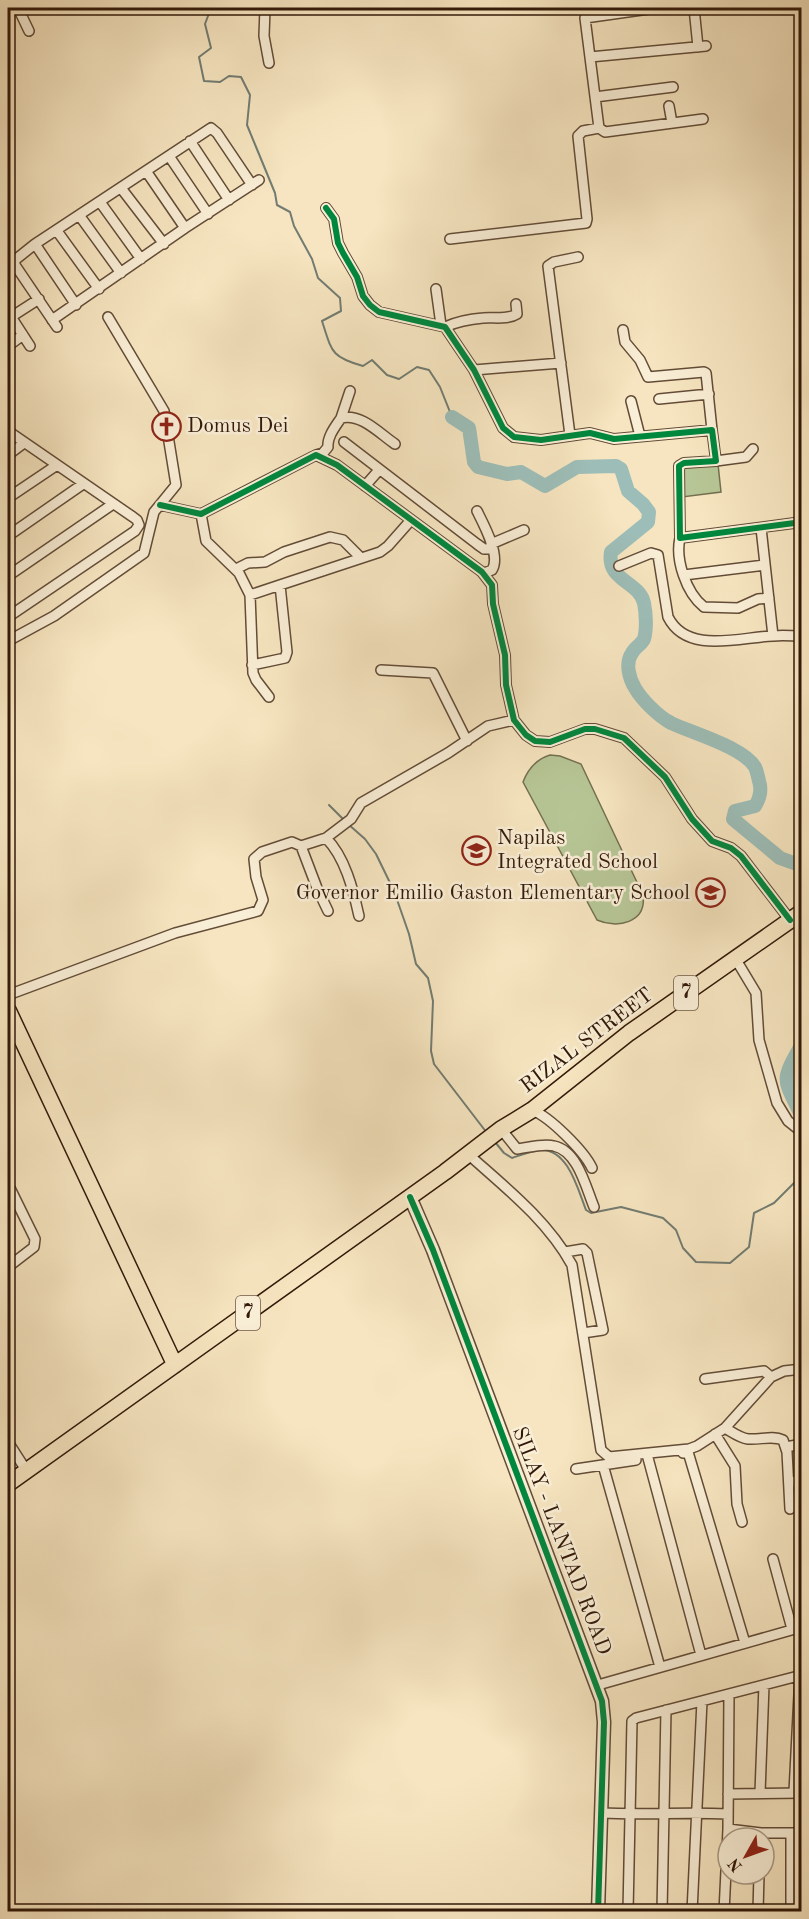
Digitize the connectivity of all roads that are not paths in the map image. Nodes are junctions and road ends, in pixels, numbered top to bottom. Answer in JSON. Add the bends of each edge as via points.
{"nodes":[{"id":1,"x":18,"y":8,"type":"edge"},
{"id":2,"x":265,"y":8,"type":"edge"},
{"id":3,"x":583,"y":8,"type":"edge"},
{"id":4,"x":656,"y":8,"type":"edge"},
{"id":5,"x":694,"y":8,"type":"edge"},
{"id":6,"x":585,"y":18,"type":"junction"},
{"id":7,"x":29,"y":32,"type":"dead end"},
{"id":8,"x":590,"y":57,"type":"junction"},
{"id":9,"x":269,"y":63,"type":"dead end"},
{"id":10,"x":673,"y":87,"type":"dead end"},
{"id":11,"x":595,"y":97,"type":"junction"},
{"id":12,"x":669,"y":105,"type":"dead end"},
{"id":13,"x":703,"y":119,"type":"dead end"},
{"id":14,"x":672,"y":123,"type":"junction"},
{"id":15,"x":599,"y":128,"type":"junction"},
{"id":16,"x":190,"y":141,"type":"junction"},
{"id":17,"x":169,"y":156,"type":"junction"},
{"id":18,"x":146,"y":171,"type":"junction"},
{"id":19,"x":121,"y":188,"type":"junction"},
{"id":20,"x":229,"y":200,"type":"junction"},
{"id":21,"x":100,"y":202,"type":"junction"},
{"id":22,"x":326,"y":208,"type":"dead end"},
{"id":23,"x":208,"y":214,"type":"junction"},
{"id":24,"x":79,"y":215,"type":"junction"},
{"id":25,"x":185,"y":228,"type":"junction"},
{"id":26,"x":57,"y":231,"type":"junction"},
{"id":27,"x":450,"y":238,"type":"dead end"},
{"id":28,"x":35,"y":244,"type":"junction"},
{"id":29,"x":164,"y":244,"type":"junction"},
{"id":30,"x":578,"y":257,"type":"dead end"},
{"id":31,"x":141,"y":259,"type":"junction"},
{"id":32,"x":121,"y":273,"type":"junction"},
{"id":33,"x":99,"y":289,"type":"junction"},
{"id":34,"x":436,"y":289,"type":"dead end"},
{"id":35,"x":39,"y":299,"type":"junction"},
{"id":36,"x":516,"y":304,"type":"dead end"},
{"id":37,"x":76,"y":305,"type":"junction"},
{"id":38,"x":9,"y":314,"type":"edge"},
{"id":39,"x":108,"y":317,"type":"dead end"},
{"id":40,"x":443,"y":326,"type":"junction"},
{"id":41,"x":623,"y":330,"type":"dead end"},
{"id":42,"x":23,"y":335,"type":"junction"},
{"id":43,"x":8,"y":346,"type":"edge"},
{"id":44,"x":30,"y":346,"type":"dead end"},
{"id":45,"x":561,"y":363,"type":"junction"},
{"id":46,"x":474,"y":370,"type":"junction"},
{"id":47,"x":350,"y":391,"type":"dead end"},
{"id":48,"x":709,"y":394,"type":"junction"},
{"id":49,"x":660,"y":399,"type":"dead end"},
{"id":50,"x":632,"y":401,"type":"dead end"},
{"id":51,"x":341,"y":418,"type":"junction"},
{"id":52,"x":712,"y":430,"type":"junction"},
{"id":53,"x":8,"y":431,"type":"edge"},
{"id":54,"x":570,"y":435,"type":"junction"},
{"id":55,"x":640,"y":436,"type":"junction"},
{"id":56,"x":344,"y":442,"type":"dead end"},
{"id":57,"x":24,"y":443,"type":"junction"},
{"id":58,"x":395,"y":444,"type":"dead end"},
{"id":59,"x":753,"y":449,"type":"dead end"},
{"id":60,"x":316,"y":454,"type":"junction"},
{"id":61,"x":8,"y":455,"type":"edge"},
{"id":62,"x":716,"y":461,"type":"junction"},
{"id":63,"x":57,"y":465,"type":"junction"},
{"id":64,"x":379,"y":470,"type":"junction"},
{"id":65,"x":83,"y":484,"type":"junction"},
{"id":66,"x":365,"y":486,"type":"junction"},
{"id":67,"x":8,"y":498,"type":"edge"},
{"id":68,"x":113,"y":504,"type":"junction"},
{"id":69,"x":157,"y":508,"type":"junction"},
{"id":70,"x":477,"y":511,"type":"dead end"},
{"id":71,"x":201,"y":514,"type":"junction"},
{"id":72,"x":411,"y":520,"type":"junction"},
{"id":73,"x":801,"y":522,"type":"edge"},
{"id":74,"x":761,"y":528,"type":"junction"},
{"id":75,"x":524,"y":530,"type":"dead end"},
{"id":76,"x":8,"y":537,"type":"edge"},
{"id":77,"x":680,"y":538,"type":"junction"},
{"id":78,"x":492,"y":547,"type":"junction"},
{"id":79,"x":360,"y":557,"type":"junction"},
{"id":80,"x":765,"y":565,"type":"junction"},
{"id":81,"x":619,"y":566,"type":"dead end"},
{"id":82,"x":236,"y":569,"type":"junction"},
{"id":83,"x":484,"y":573,"type":"junction"},
{"id":84,"x":684,"y":575,"type":"junction"},
{"id":85,"x":8,"y":576,"type":"edge"},
{"id":86,"x":280,"y":585,"type":"junction"},
{"id":87,"x":250,"y":596,"type":"junction"},
{"id":88,"x":768,"y":598,"type":"junction"},
{"id":89,"x":8,"y":617,"type":"edge"},
{"id":90,"x":773,"y":636,"type":"junction"},
{"id":91,"x":801,"y":636,"type":"edge"},
{"id":92,"x":8,"y":641,"type":"edge"},
{"id":93,"x":252,"y":665,"type":"junction"},
{"id":94,"x":381,"y":670,"type":"dead end"},
{"id":95,"x":269,"y":697,"type":"dead end"},
{"id":96,"x":514,"y":720,"type":"junction"},
{"id":97,"x":467,"y":741,"type":"junction"},
{"id":98,"x":326,"y":838,"type":"junction"},
{"id":99,"x":301,"y":846,"type":"junction"},
{"id":100,"x":328,"y":911,"type":"dead end"},
{"id":101,"x":358,"y":916,"type":"dead end"},
{"id":102,"x":796,"y":916,"type":"edge"},
{"id":103,"x":735,"y":958,"type":"junction"},
{"id":104,"x":8,"y":995,"type":"edge"},
{"id":105,"x":8,"y":1010,"type":"edge"},
{"id":106,"x":532,"y":1110,"type":"junction"},
{"id":107,"x":798,"y":1129,"type":"dead end"},
{"id":108,"x":495,"y":1133,"type":"junction"},
{"id":109,"x":469,"y":1155,"type":"junction"},
{"id":110,"x":592,"y":1168,"type":"dead end"},
{"id":111,"x":8,"y":1184,"type":"edge"},
{"id":112,"x":410,"y":1197,"type":"junction"},
{"id":113,"x":594,"y":1207,"type":"dead end"},
{"id":114,"x":565,"y":1252,"type":"junction"},
{"id":115,"x":8,"y":1267,"type":"edge"},
{"id":116,"x":583,"y":1333,"type":"junction"},
{"id":117,"x":175,"y":1365,"type":"junction"},
{"id":118,"x":801,"y":1369,"type":"edge"},
{"id":119,"x":771,"y":1377,"type":"junction"},
{"id":120,"x":705,"y":1379,"type":"dead end"},
{"id":121,"x":725,"y":1428,"type":"junction"},
{"id":122,"x":715,"y":1434,"type":"junction"},
{"id":123,"x":8,"y":1442,"type":"edge"},
{"id":124,"x":801,"y":1444,"type":"edge"},
{"id":125,"x":786,"y":1447,"type":"junction"},
{"id":126,"x":648,"y":1458,"type":"junction"},
{"id":127,"x":603,"y":1466,"type":"junction"},
{"id":128,"x":576,"y":1469,"type":"dead end"},
{"id":129,"x":26,"y":1470,"type":"junction"},
{"id":130,"x":801,"y":1480,"type":"edge"},
{"id":131,"x":789,"y":1482,"type":"junction"},
{"id":132,"x":8,"y":1484,"type":"edge"},
{"id":133,"x":790,"y":1509,"type":"dead end"},
{"id":134,"x":742,"y":1522,"type":"dead end"},
{"id":135,"x":773,"y":1559,"type":"dead end"},
{"id":136,"x":796,"y":1628,"type":"edge"},
{"id":137,"x":745,"y":1642,"type":"junction"},
{"id":138,"x":701,"y":1655,"type":"junction"},
{"id":139,"x":660,"y":1666,"type":"junction"},
{"id":140,"x":801,"y":1675,"type":"edge"},
{"id":141,"x":598,"y":1685,"type":"junction"},
{"id":142,"x":764,"y":1685,"type":"junction"},
{"id":143,"x":729,"y":1694,"type":"junction"},
{"id":144,"x":702,"y":1701,"type":"junction"},
{"id":145,"x":666,"y":1710,"type":"junction"},
{"id":146,"x":798,"y":1792,"type":"edge"},
{"id":147,"x":760,"y":1793,"type":"junction"},
{"id":148,"x":728,"y":1794,"type":"junction"},
{"id":149,"x":697,"y":1812,"type":"junction"},
{"id":150,"x":602,"y":1813,"type":"junction"},
{"id":151,"x":664,"y":1814,"type":"junction"},
{"id":152,"x":728,"y":1814,"type":"junction"},
{"id":153,"x":630,"y":1815,"type":"junction"},
{"id":154,"x":728,"y":1826,"type":"edge"},
{"id":155,"x":791,"y":1833,"type":"junction"},
{"id":156,"x":801,"y":1833,"type":"edge"},
{"id":157,"x":776,"y":1834,"type":"edge"},
{"id":158,"x":725,"y":1886,"type":"edge"},
{"id":159,"x":759,"y":1886,"type":"edge"},
{"id":160,"x":598,"y":1911,"type":"edge"},
{"id":161,"x":628,"y":1911,"type":"edge"},
{"id":162,"x":662,"y":1911,"type":"edge"},
{"id":163,"x":692,"y":1911,"type":"edge"},
{"id":164,"x":724,"y":1911,"type":"edge"},
{"id":165,"x":758,"y":1911,"type":"edge"},
{"id":166,"x":790,"y":1911,"type":"edge"}],
"edges":[{"from":1,"to":7,"type":"street"},
{"from":2,"to":9,"type":"street","via":[[264,36]]},
{"from":3,"to":6,"type":"street"},
{"from":4,"to":6,"type":"street"},
{"from":5,"to":8,"type":"street","via":[[702,47]]},
{"from":6,"to":8,"type":"street"},
{"from":8,"to":11,"type":"street"},
{"from":10,"to":11,"type":"street"},
{"from":11,"to":15,"type":"street"},
{"from":12,"to":14,"type":"street"},
{"from":13,"to":14,"type":"street"},
{"from":14,"to":15,"type":"street","via":[[605,132]]},
{"from":15,"to":27,"type":"street","via":[[578,136],[586,223]]},
{"from":16,"to":17,"type":"street"},
{"from":16,"to":20,"type":"street"},
{"from":16,"to":20,"type":"street","via":[[207,129],[214,129],[255,182]]},
{"from":17,"to":18,"type":"street"},
{"from":17,"to":23,"type":"street"},
{"from":18,"to":19,"type":"street"},
{"from":18,"to":25,"type":"street"},
{"from":19,"to":21,"type":"street"},
{"from":19,"to":29,"type":"street"},
{"from":20,"to":23,"type":"street"},
{"from":21,"to":24,"type":"street"},
{"from":21,"to":31,"type":"street"},
{"from":22,"to":40,"type":"street","via":[[334,219],[338,243],[370,305],[379,312]]},
{"from":23,"to":25,"type":"street"},
{"from":24,"to":26,"type":"street"},
{"from":24,"to":32,"type":"street"},
{"from":25,"to":29,"type":"street"},
{"from":26,"to":28,"type":"street"},
{"from":26,"to":33,"type":"street"},
{"from":28,"to":35,"type":"street","via":[[15,260],[15,266]]},
{"from":28,"to":37,"type":"street"},
{"from":29,"to":31,"type":"street"},
{"from":30,"to":45,"type":"street","via":[[548,266]]},
{"from":31,"to":32,"type":"street"},
{"from":32,"to":33,"type":"street"},
{"from":33,"to":37,"type":"street"},
{"from":34,"to":40,"type":"street"},
{"from":35,"to":37,"type":"street","via":[[55,323]]},
{"from":35,"to":38,"type":"street"},
{"from":36,"to":40,"type":"street","via":[[517,314],[513,317]]},
{"from":38,"to":42,"type":"street"},
{"from":39,"to":69,"type":"street","via":[[164,411],[176,482]]},
{"from":40,"to":46,"type":"street"},
{"from":41,"to":48,"type":"street","via":[[648,377],[704,372]]},
{"from":42,"to":43,"type":"street"},
{"from":42,"to":44,"type":"street"},
{"from":45,"to":46,"type":"street"},
{"from":45,"to":54,"type":"street"},
{"from":46,"to":54,"type":"street","via":[[503,428],[514,437],[541,440]]},
{"from":47,"to":51,"type":"street"},
{"from":48,"to":49,"type":"street"},
{"from":48,"to":52,"type":"street"},
{"from":50,"to":55,"type":"street"},
{"from":51,"to":58,"type":"street","via":[[356,417]]},
{"from":51,"to":60,"type":"street","via":[[323,453]]},
{"from":52,"to":55,"type":"street"},
{"from":52,"to":62,"type":"street"},
{"from":53,"to":57,"type":"street"},
{"from":54,"to":55,"type":"street","via":[[595,434],[614,439]]},
{"from":56,"to":64,"type":"street"},
{"from":57,"to":61,"type":"street"},
{"from":57,"to":63,"type":"street"},
{"from":59,"to":62,"type":"street","via":[[746,457]]},
{"from":60,"to":66,"type":"street"},
{"from":60,"to":71,"type":"street"},
{"from":62,"to":77,"type":"street","via":[[679,466]]},
{"from":63,"to":65,"type":"street"},
{"from":63,"to":67,"type":"street"},
{"from":64,"to":66,"type":"street"},
{"from":64,"to":78,"type":"street","via":[[484,549]]},
{"from":65,"to":68,"type":"street"},
{"from":65,"to":76,"type":"street"},
{"from":66,"to":72,"type":"street"},
{"from":68,"to":85,"type":"street"},
{"from":68,"to":89,"type":"street","via":[[137,520],[135,531]]},
{"from":69,"to":71,"type":"street"},
{"from":69,"to":92,"type":"street","via":[[144,553],[54,616]]},
{"from":70,"to":78,"type":"street"},
{"from":71,"to":82,"type":"street","via":[[206,541]]},
{"from":72,"to":79,"type":"street","via":[[380,552]]},
{"from":72,"to":83,"type":"street"},
{"from":73,"to":74,"type":"street"},
{"from":74,"to":77,"type":"street"},
{"from":74,"to":80,"type":"street"},
{"from":75,"to":78,"type":"street"},
{"from":77,"to":84,"type":"street","via":[[678,557]]},
{"from":78,"to":83,"type":"street","via":[[495,565]]},
{"from":79,"to":82,"type":"street","via":[[343,540],[330,537]]},
{"from":79,"to":86,"type":"street"},
{"from":80,"to":84,"type":"street"},
{"from":80,"to":88,"type":"street"},
{"from":81,"to":90,"type":"street","via":[[651,553],[658,555],[668,617],[685,635],[726,641]]},
{"from":82,"to":87,"type":"street"},
{"from":83,"to":96,"type":"street","via":[[492,585]]},
{"from":84,"to":88,"type":"street","via":[[700,603],[709,608],[738,608]]},
{"from":86,"to":87,"type":"street"},
{"from":86,"to":93,"type":"street","via":[[286,656]]},
{"from":87,"to":93,"type":"street"},
{"from":88,"to":90,"type":"street"},
{"from":90,"to":91,"type":"street"},
{"from":93,"to":95,"type":"street","via":[[256,680]]},
{"from":94,"to":97,"type":"street","via":[[433,673]]},
{"from":96,"to":97,"type":"street","via":[[489,726]]},
{"from":96,"to":102,"type":"street","via":[[535,741],[550,742],[585,729],[624,738],[665,777],[708,837],[741,856]]},
{"from":97,"to":98,"type":"street","via":[[361,802],[351,819]]},
{"from":98,"to":99,"type":"street"},
{"from":98,"to":101,"type":"street","via":[[335,848],[348,879]]},
{"from":99,"to":100,"type":"street"},
{"from":99,"to":104,"type":"street","via":[[292,842],[262,852],[254,859],[263,900],[258,911],[175,933]]},
{"from":102,"to":103,"type":"main road","name":"RIZAL STREET","number":"7"},
{"from":103,"to":106,"type":"main road","name":"RIZAL STREET","number":"7"},
{"from":103,"to":107,"type":"street","via":[[756,993],[759,1040],[777,1103]]},
{"from":105,"to":117,"type":"main road"},
{"from":106,"to":108,"type":"main road","name":"RIZAL STREET","number":"7"},
{"from":106,"to":110,"type":"street","via":[[573,1143]]},
{"from":108,"to":109,"type":"main road","number":"7"},
{"from":108,"to":113,"type":"street","via":[[516,1149],[552,1145],[563,1149],[576,1165]]},
{"from":109,"to":112,"type":"main road","number":"7"},
{"from":109,"to":114,"type":"street","via":[[517,1197]]},
{"from":111,"to":115,"type":"street","via":[[35,1239],[34,1247]]},
{"from":112,"to":117,"type":"main road","number":"7"},
{"from":112,"to":141,"type":"street","name":"SILAY - LANTAD ROAD"},
{"from":114,"to":116,"type":"street","via":[[572,1265]]},
{"from":114,"to":116,"type":"street","via":[[583,1249],[587,1253],[603,1330]]},
{"from":116,"to":122,"type":"street","via":[[601,1450],[605,1455],[689,1449]]},
{"from":117,"to":129,"type":"main road","number":"7"},
{"from":118,"to":119,"type":"street"},
{"from":119,"to":120,"type":"street","via":[[764,1371]]},
{"from":119,"to":121,"type":"street"},
{"from":121,"to":122,"type":"street"},
{"from":121,"to":125,"type":"street","via":[[748,1439],[775,1436]]},
{"from":122,"to":134,"type":"street","via":[[735,1466]]},
{"from":123,"to":129,"type":"street"},
{"from":124,"to":125,"type":"street"},
{"from":125,"to":131,"type":"street"},
{"from":126,"to":127,"type":"street"},
{"from":126,"to":137,"type":"street","via":[[688,1452]]},
{"from":126,"to":138,"type":"street"},
{"from":127,"to":128,"type":"street"},
{"from":127,"to":139,"type":"street"},
{"from":129,"to":132,"type":"main road","number":"7"},
{"from":130,"to":131,"type":"street"},
{"from":131,"to":133,"type":"street"},
{"from":135,"to":136,"type":"street"},
{"from":136,"to":137,"type":"street"},
{"from":137,"to":138,"type":"street"},
{"from":138,"to":139,"type":"street"},
{"from":139,"to":141,"type":"street"},
{"from":140,"to":142,"type":"street"},
{"from":140,"to":146,"type":"street"},
{"from":141,"to":150,"type":"street","name":"SILAY - LANTAD ROAD","via":[[604,1722]]},
{"from":142,"to":143,"type":"street"},
{"from":142,"to":147,"type":"street"},
{"from":143,"to":144,"type":"street"},
{"from":143,"to":148,"type":"street"},
{"from":144,"to":145,"type":"street"},
{"from":144,"to":149,"type":"street"},
{"from":145,"to":151,"type":"street"},
{"from":145,"to":153,"type":"street","via":[[632,1721]]},
{"from":146,"to":147,"type":"street"},
{"from":147,"to":148,"type":"street"},
{"from":148,"to":152,"type":"street"},
{"from":149,"to":151,"type":"street"},
{"from":149,"to":152,"type":"street"},
{"from":149,"to":163,"type":"street"},
{"from":150,"to":153,"type":"street"},
{"from":150,"to":160,"type":"street","name":"SILAY - LANTAD ROAD"},
{"from":151,"to":153,"type":"street"},
{"from":151,"to":162,"type":"street"},
{"from":152,"to":154,"type":"street"},
{"from":153,"to":161,"type":"street"},
{"from":155,"to":156,"type":"street"},
{"from":155,"to":157,"type":"street"},
{"from":155,"to":166,"type":"street"},
{"from":158,"to":164,"type":"street"},
{"from":159,"to":165,"type":"street"}]}
